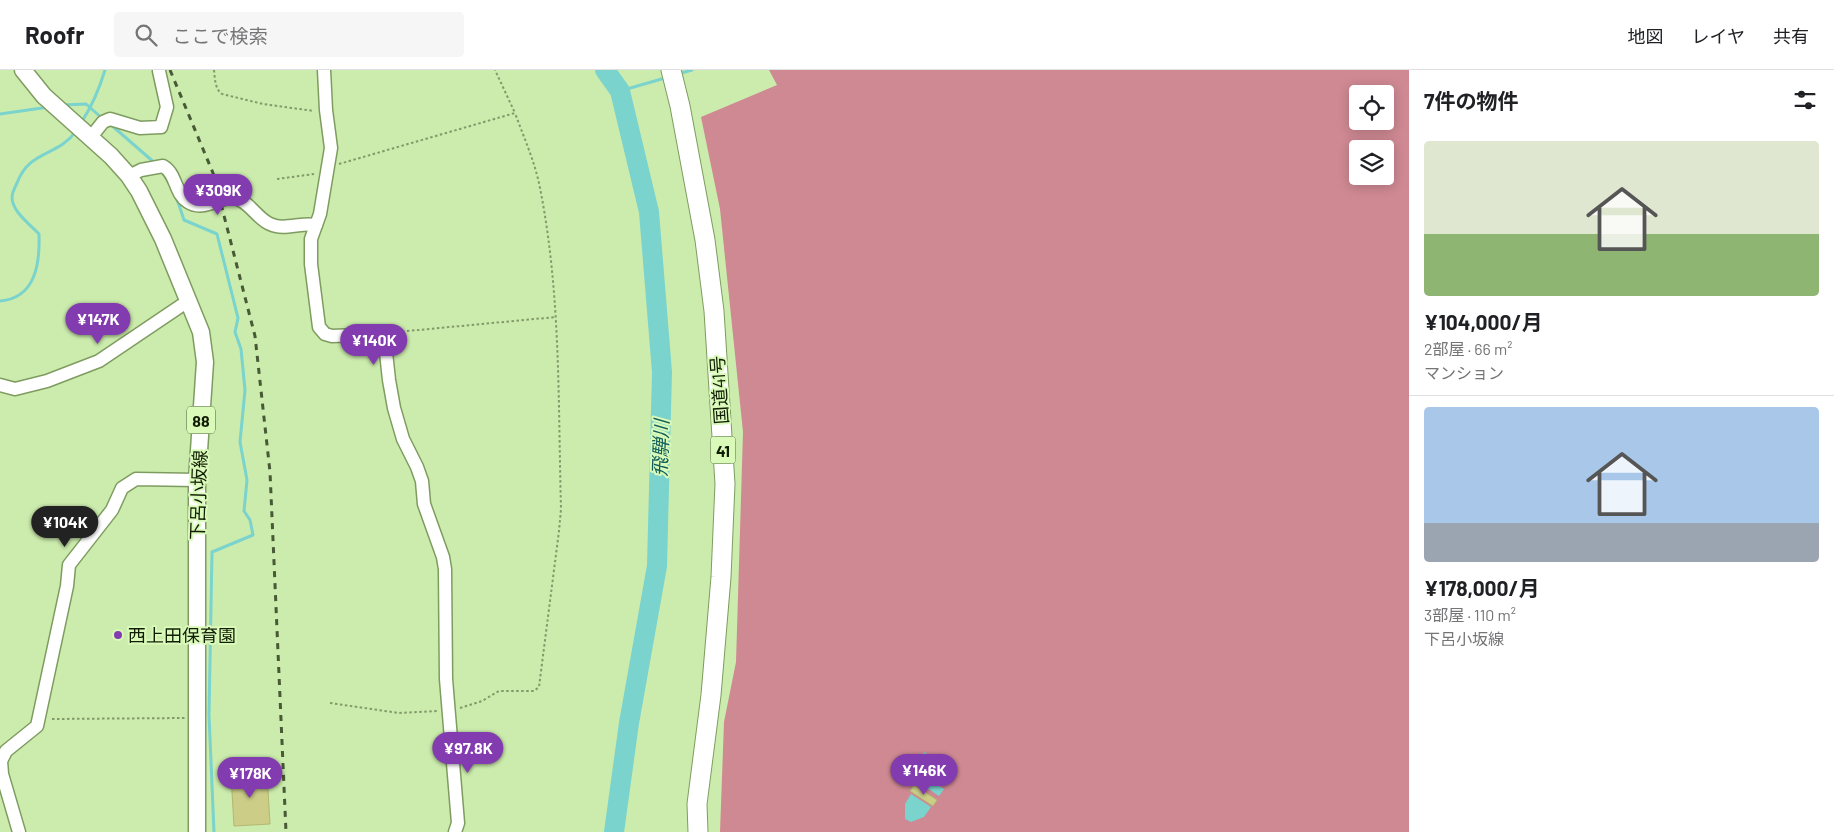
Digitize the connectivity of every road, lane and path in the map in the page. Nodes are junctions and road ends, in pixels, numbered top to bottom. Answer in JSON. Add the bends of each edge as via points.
{"nodes":[{"id":1,"x":23,"y":70,"type":"edge"},
{"id":2,"x":214,"y":70,"type":"edge"},
{"id":3,"x":324,"y":70,"type":"edge"},
{"id":4,"x":495,"y":70,"type":"edge"},
{"id":5,"x":671,"y":70,"type":"edge"},
{"id":6,"x":159,"y":71,"type":"edge"},
{"id":7,"x":326,"y":113,"type":"junction"},
{"id":8,"x":515,"y":113,"type":"junction"},
{"id":9,"x":91,"y":137,"type":"junction"},
{"id":10,"x":328,"y":169,"type":"junction"},
{"id":11,"x":129,"y":176,"type":"junction"},
{"id":12,"x":277,"y":179,"type":"dead end"},
{"id":13,"x":316,"y":225,"type":"junction"},
{"id":14,"x":188,"y":301,"type":"junction"},
{"id":15,"x":556,"y":317,"type":"junction"},
{"id":16,"x":384,"y":334,"type":"junction"},
{"id":17,"x":0,"y":385,"type":"edge"},
{"id":18,"x":197,"y":480,"type":"junction"},
{"id":19,"x":330,"y":703,"type":"dead end"},
{"id":20,"x":449,"y":710,"type":"junction"},
{"id":21,"x":197,"y":718,"type":"junction"},
{"id":22,"x":40,"y":719,"type":"junction"},
{"id":23,"x":19,"y":832,"type":"edge"},
{"id":24,"x":197,"y":832,"type":"edge"},
{"id":25,"x":455,"y":832,"type":"edge"},
{"id":26,"x":698,"y":832,"type":"edge"}],
"edges":[{"from":1,"to":9,"type":"main road","name":"下呂小坂線","number":"88","via":[[44,96]]},
{"from":2,"to":7,"type":"path","via":[[216,87],[222,94]]},
{"from":3,"to":7,"type":"street"},
{"from":4,"to":8,"type":"path"},
{"from":5,"to":26,"type":"highway","name":"国道41号","number":"41","via":[[705,240],[715,321],[725,484],[721,577],[697,804]]},
{"from":6,"to":9,"type":"street","via":[[167,107],[160,127],[140,128],[110,119],[103,122]]},
{"from":7,"to":10,"type":"street","via":[[331,148]]},
{"from":8,"to":10,"type":"path"},
{"from":8,"to":15,"type":"path","via":[[540,188]]},
{"from":9,"to":11,"type":"main road","name":"下呂小坂線","number":"88"},
{"from":10,"to":12,"type":"path"},
{"from":10,"to":13,"type":"street"},
{"from":11,"to":13,"type":"street","via":[[163,166],[169,169],[180,194],[193,205],[231,197],[247,205],[271,225]]},
{"from":11,"to":14,"type":"main road","name":"下呂小坂線","number":"88","via":[[150,210]]},
{"from":13,"to":16,"type":"street","via":[[311,239],[311,264],[319,327],[324,334],[332,336]]},
{"from":14,"to":17,"type":"street","via":[[99,361],[47,381],[15,389]]},
{"from":14,"to":18,"type":"main road","name":"下呂小坂線","number":"88","via":[[201,332],[205,362]]},
{"from":15,"to":16,"type":"path"},
{"from":15,"to":20,"type":"path","via":[[561,509],[539,687],[534,691],[499,691],[474,704]]},
{"from":16,"to":20,"type":"street","via":[[394,408],[403,439],[422,481],[424,504],[443,557]]},
{"from":18,"to":21,"type":"main road","name":"下呂小坂線","number":"88"},
{"from":18,"to":22,"type":"street","via":[[136,479],[122,488],[112,510],[69,565]]},
{"from":19,"to":20,"type":"path","via":[[399,713]]},
{"from":20,"to":25,"type":"street","via":[[458,824]]},
{"from":21,"to":22,"type":"path"},
{"from":21,"to":24,"type":"main road","name":"下呂小坂線","number":"88"},
{"from":22,"to":23,"type":"street","via":[[37,726],[6,751],[1,761]]}]}
